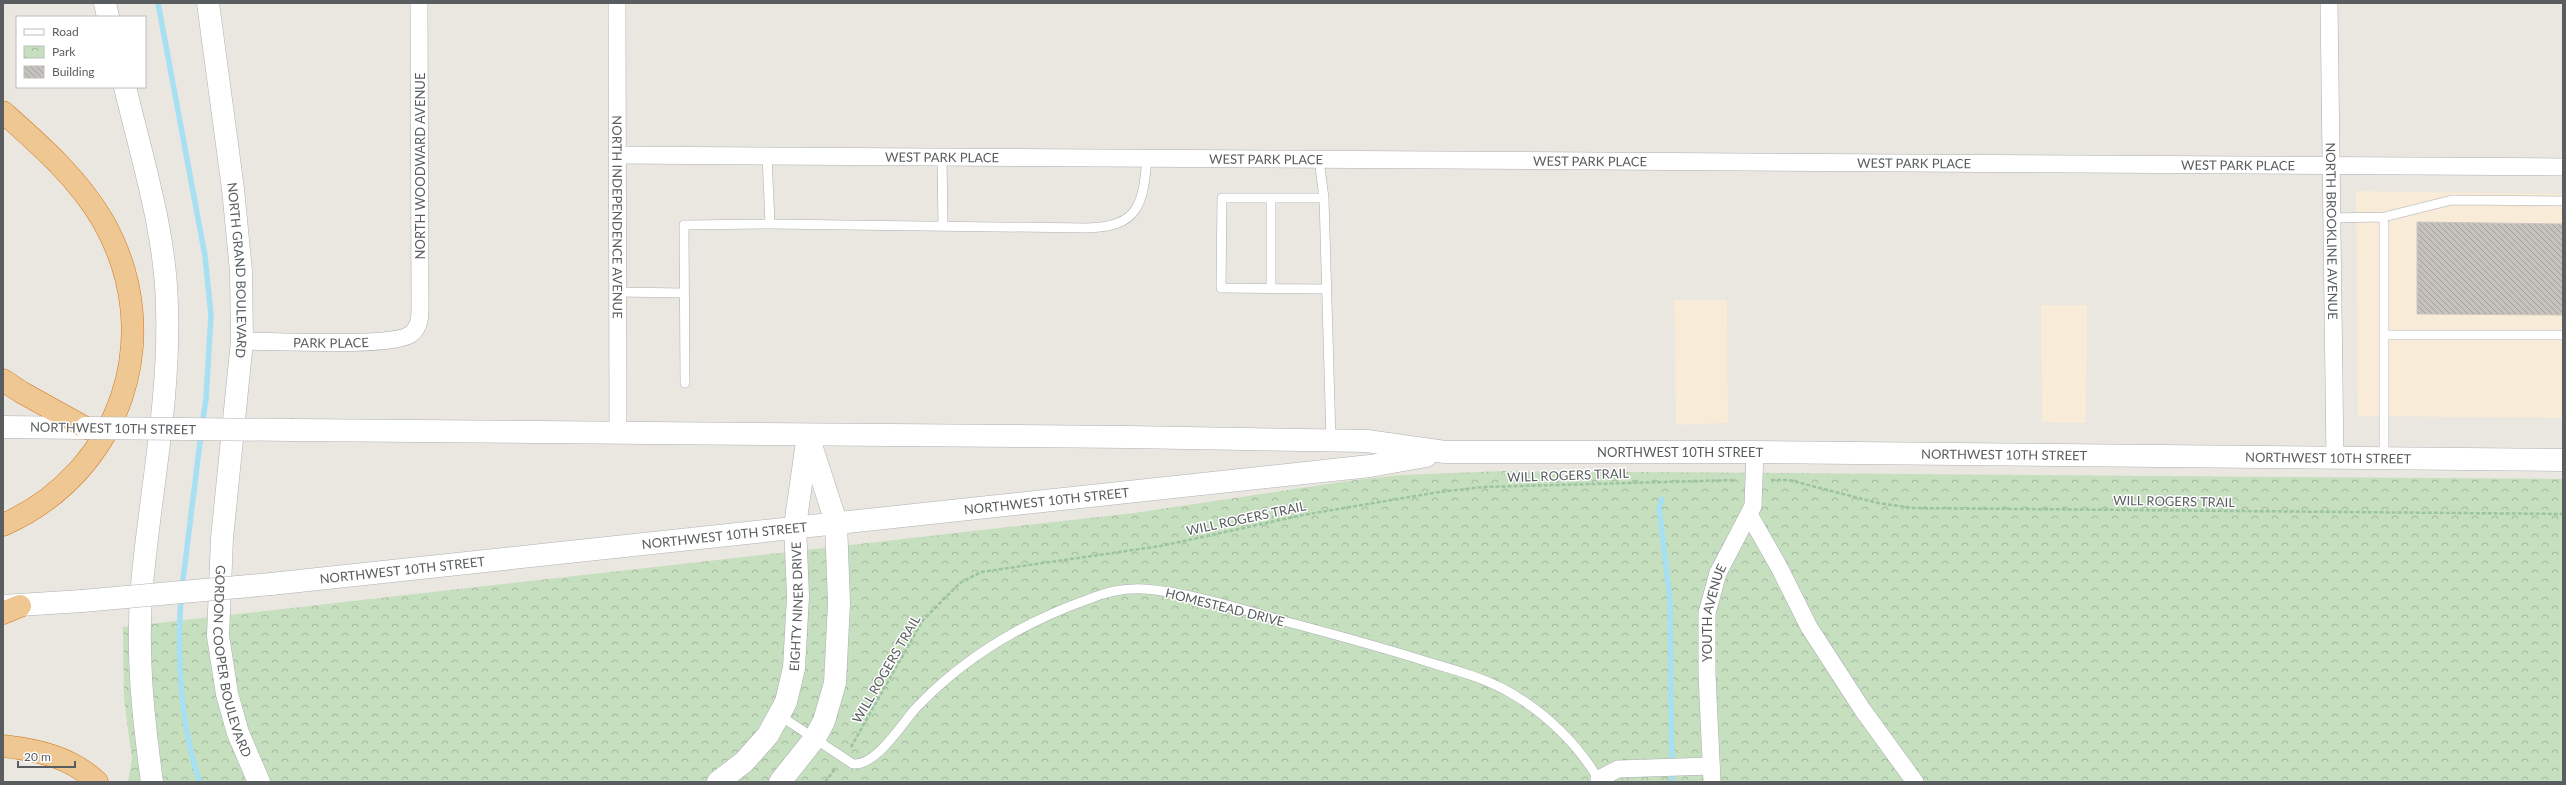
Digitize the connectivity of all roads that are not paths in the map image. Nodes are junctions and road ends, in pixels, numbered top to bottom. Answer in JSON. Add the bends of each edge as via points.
{"nodes":[{"id":1,"x":105,"y":3,"type":"edge"},
{"id":2,"x":208,"y":3,"type":"edge"},
{"id":3,"x":419,"y":3,"type":"edge"},
{"id":4,"x":617,"y":3,"type":"edge"},
{"id":5,"x":2329,"y":3,"type":"edge"},
{"id":6,"x":108,"y":16,"type":"edge"},
{"id":7,"x":124,"y":88,"type":"edge"},
{"id":8,"x":3,"y":112,"type":"edge"},
{"id":9,"x":617,"y":155,"type":"junction"},
{"id":10,"x":767,"y":156,"type":"junction"},
{"id":11,"x":942,"y":157,"type":"junction"},
{"id":12,"x":1148,"y":158,"type":"junction"},
{"id":13,"x":1319,"y":160,"type":"junction"},
{"id":14,"x":2330,"y":165,"type":"junction"},
{"id":15,"x":2563,"y":167,"type":"edge"},
{"id":16,"x":1324,"y":198,"type":"junction"},
{"id":17,"x":1271,"y":199,"type":"junction"},
{"id":18,"x":2563,"y":201,"type":"edge"},
{"id":19,"x":2384,"y":217,"type":"junction"},
{"id":20,"x":2331,"y":218,"type":"junction"},
{"id":21,"x":770,"y":224,"type":"junction"},
{"id":22,"x":943,"y":226,"type":"junction"},
{"id":23,"x":1271,"y":288,"type":"junction"},
{"id":24,"x":1326,"y":289,"type":"junction"},
{"id":25,"x":618,"y":292,"type":"junction"},
{"id":26,"x":684,"y":293,"type":"junction"},
{"id":27,"x":416,"y":328,"type":"joint"},
{"id":28,"x":2384,"y":335,"type":"junction"},
{"id":29,"x":2563,"y":335,"type":"edge"},
{"id":30,"x":242,"y":341,"type":"junction"},
{"id":31,"x":3,"y":380,"type":"edge"},
{"id":32,"x":685,"y":383,"type":"dead end"},
{"id":33,"x":50,"y":419,"type":"junction"},
{"id":34,"x":3,"y":427,"type":"edge"},
{"id":35,"x":86,"y":428,"type":"joint"},
{"id":36,"x":618,"y":432,"type":"junction"},
{"id":37,"x":808,"y":435,"type":"junction"},
{"id":38,"x":1331,"y":440,"type":"junction"},
{"id":39,"x":1445,"y":452,"type":"junction"},
{"id":40,"x":1755,"y":452,"type":"junction"},
{"id":41,"x":2335,"y":459,"type":"junction"},
{"id":42,"x":2384,"y":459,"type":"junction"},
{"id":43,"x":2563,"y":460,"type":"edge"},
{"id":44,"x":1750,"y":516,"type":"junction"},
{"id":45,"x":836,"y":522,"type":"junction"},
{"id":46,"x":3,"y":525,"type":"edge"},
{"id":47,"x":795,"y":526,"type":"junction"},
{"id":48,"x":222,"y":538,"type":"joint"},
{"id":49,"x":9,"y":608,"type":"edge"},
{"id":50,"x":779,"y":715,"type":"junction"},
{"id":51,"x":816,"y":738,"type":"junction"},
{"id":52,"x":3,"y":746,"type":"edge"},
{"id":53,"x":1712,"y":774,"type":"edge"},
{"id":54,"x":1599,"y":781,"type":"edge"},
{"id":55,"x":97,"y":782,"type":"edge"},
{"id":56,"x":152,"y":782,"type":"edge"},
{"id":57,"x":259,"y":782,"type":"edge"},
{"id":58,"x":718,"y":782,"type":"edge"},
{"id":59,"x":780,"y":782,"type":"edge"},
{"id":60,"x":1915,"y":782,"type":"edge"}],
"edges":[{"from":1,"to":6,"type":"main road"},
{"from":2,"to":30,"type":"main road","name":"NORTH GRAND BOULEVARD","via":[[233,189],[241,271]]},
{"from":3,"to":27,"type":"street","name":"NORTH WOODWARD AVENUE","via":[[420,303]]},
{"from":4,"to":9,"type":"street","name":"NORTH INDEPENDENCE AVENUE"},
{"from":5,"to":14,"type":"street","name":"NORTH BROOKLINE AVENUE"},
{"from":7,"to":56,"type":"main road","via":[[164,262],[168,308],[166,368],[142,586],[140,683]]},
{"from":8,"to":46,"type":"highway","via":[[61,166],[78,185],[102,220],[124,269],[130,296],[133,349],[130,372],[121,403],[94,454],[73,478],[53,495],[31,511]]},
{"from":9,"to":10,"type":"street","name":"WEST PARK PLACE"},
{"from":9,"to":25,"type":"street","name":"NORTH INDEPENDENCE AVENUE"},
{"from":10,"to":11,"type":"street","name":"WEST PARK PLACE"},
{"from":10,"to":21,"type":"lane"},
{"from":11,"to":12,"type":"street","name":"WEST PARK PLACE"},
{"from":11,"to":22,"type":"lane"},
{"from":12,"to":13,"type":"street","name":"WEST PARK PLACE"},
{"from":12,"to":22,"type":"lane","via":[[1145,187],[1139,205],[1116,226]]},
{"from":13,"to":14,"type":"street","name":"WEST PARK PLACE"},
{"from":13,"to":16,"type":"lane"},
{"from":14,"to":15,"type":"street","name":"WEST PARK PLACE"},
{"from":14,"to":20,"type":"street","name":"NORTH BROOKLINE AVENUE"},
{"from":16,"to":17,"type":"lane"},
{"from":16,"to":24,"type":"lane"},
{"from":17,"to":23,"type":"lane"},
{"from":17,"to":23,"type":"lane","via":[[1222,198],[1221,288]]},
{"from":18,"to":19,"type":"lane","via":[[2452,200]]},
{"from":19,"to":20,"type":"lane"},
{"from":19,"to":28,"type":"lane"},
{"from":20,"to":41,"type":"street","name":"NORTH BROOKLINE AVENUE"},
{"from":21,"to":22,"type":"lane"},
{"from":21,"to":26,"type":"lane","via":[[684,224]]},
{"from":23,"to":24,"type":"lane"},
{"from":24,"to":38,"type":"lane"},
{"from":25,"to":26,"type":"lane"},
{"from":25,"to":36,"type":"street","name":"NORTH INDEPENDENCE AVENUE"},
{"from":26,"to":32,"type":"lane"},
{"from":27,"to":30,"type":"street","name":"PARK PLACE","via":[[411,334],[387,342]]},
{"from":28,"to":29,"type":"lane"},
{"from":28,"to":42,"type":"lane"},
{"from":30,"to":48,"type":"main road","name":"NORTH GRAND BOULEVARD"},
{"from":31,"to":33,"type":"highway"},
{"from":33,"to":34,"type":"main road","name":"NORTHWEST 10TH STREET"},
{"from":33,"to":35,"type":"highway"},
{"from":35,"to":36,"type":"main road","name":"NORTHWEST 10TH STREET","bridge":true},
{"from":36,"to":37,"type":"main road","name":"NORTHWEST 10TH STREET"},
{"from":37,"to":38,"type":"main road","name":"NORTHWEST 10TH STREET"},
{"from":37,"to":45,"type":"main road"},
{"from":37,"to":47,"type":"main road","name":"EIGHTY NINER DRIVE"},
{"from":38,"to":39,"type":"main road","name":"NORTHWEST 10TH STREET","via":[[1367,441]]},
{"from":39,"to":40,"type":"main road","name":"NORTHWEST 10TH STREET"},
{"from":39,"to":45,"type":"main road","name":"NORTHWEST 10TH STREET","via":[[1370,466]]},
{"from":40,"to":41,"type":"main road","name":"NORTHWEST 10TH STREET"},
{"from":40,"to":44,"type":"street","name":"YOUTH AVENUE","via":[[1755,496]]},
{"from":41,"to":42,"type":"main road","name":"NORTHWEST 10TH STREET"},
{"from":42,"to":43,"type":"main road","name":"NORTHWEST 10TH STREET"},
{"from":44,"to":53,"type":"street","name":"YOUTH AVENUE","via":[[1718,573],[1707,614]]},
{"from":44,"to":60,"type":"street","via":[[1809,627],[1862,709]]},
{"from":45,"to":47,"type":"main road","name":"NORTHWEST 10TH STREET"},
{"from":45,"to":51,"type":"main road","via":[[839,603],[835,683],[824,722]]},
{"from":47,"to":49,"type":"main road","name":"NORTHWEST 10TH STREET","bridge":true,"via":[[271,584]]},
{"from":47,"to":50,"type":"main road","name":"EIGHTY NINER DRIVE","via":[[798,596],[794,668],[786,702]]},
{"from":48,"to":57,"type":"main road","name":"GORDON COOPER BOULEVARD","via":[[218,636],[227,694],[238,733]]},
{"from":50,"to":51,"type":"lane","name":"HOMESTEAD DRIVE"},
{"from":50,"to":58,"type":"main road","name":"EIGHTY NINER DRIVE","via":[[768,734],[744,762]]},
{"from":51,"to":54,"type":"lane","name":"HOMESTEAD DRIVE","via":[[853,764],[865,763],[882,748],[937,687],[991,646],[1035,620],[1084,600],[1106,593],[1141,589],[1187,595],[1379,646],[1490,683],[1526,702],[1551,722],[1578,750]]},
{"from":51,"to":59,"type":"main road"},
{"from":52,"to":55,"type":"highway","via":[[32,749],[64,759]]},
{"from":53,"to":54,"type":"street","via":[[1690,766],[1643,768],[1613,770]]}]}
